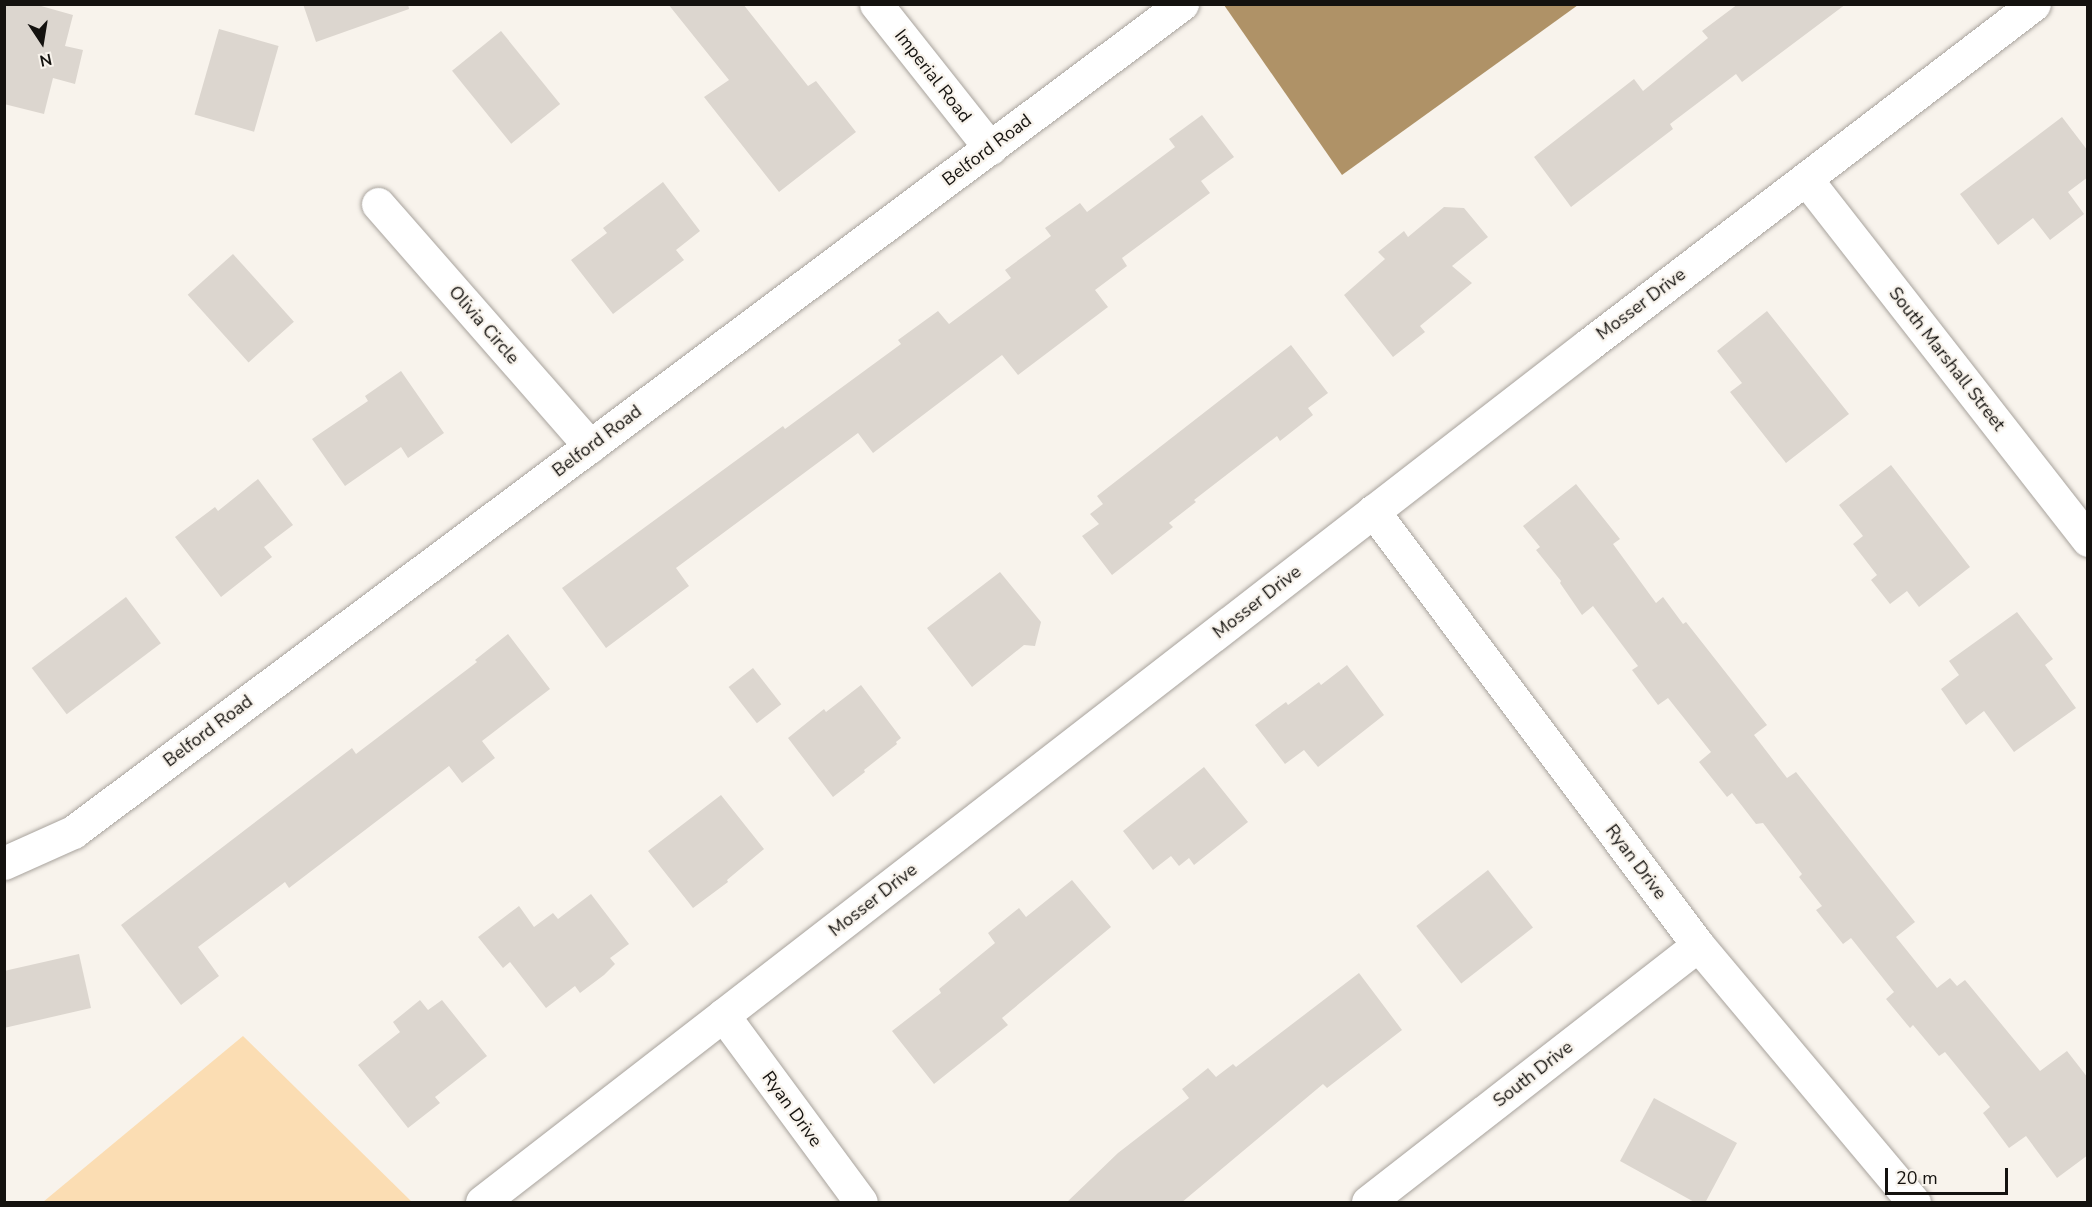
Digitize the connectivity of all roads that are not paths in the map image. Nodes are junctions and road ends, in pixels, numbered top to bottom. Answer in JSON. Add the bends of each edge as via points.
{"nodes":[{"id":1,"x":876,"y":4,"type":"edge"},
{"id":2,"x":1182,"y":4,"type":"edge"},
{"id":3,"x":2034,"y":4,"type":"edge"},
{"id":4,"x":990,"y":148,"type":"junction"},
{"id":5,"x":1806,"y":179,"type":"junction"},
{"id":6,"x":378,"y":204,"type":"dead end"},
{"id":7,"x":590,"y":446,"type":"junction"},
{"id":8,"x":1373,"y":512,"type":"junction"},
{"id":9,"x":2088,"y":540,"type":"edge"},
{"id":10,"x":4,"y":863,"type":"edge"},
{"id":11,"x":1698,"y":945,"type":"junction"},
{"id":12,"x":723,"y":1015,"type":"junction"},
{"id":13,"x":482,"y":1203,"type":"edge"},
{"id":14,"x":861,"y":1203,"type":"edge"},
{"id":15,"x":1368,"y":1203,"type":"edge"},
{"id":16,"x":1914,"y":1203,"type":"edge"}],
"edges":[{"from":1,"to":4,"type":"street","name":"Imperial Road"},
{"from":2,"to":4,"type":"street","name":"Belford Road"},
{"from":3,"to":5,"type":"street","name":"Mosser Drive"},
{"from":4,"to":7,"type":"street","name":"Belford Road"},
{"from":5,"to":8,"type":"street","name":"Mosser Drive"},
{"from":5,"to":9,"type":"street","name":"South Marshall Street"},
{"from":6,"to":7,"type":"street","name":"Olivia Circle"},
{"from":7,"to":10,"type":"street","name":"Belford Road","via":[[73,832]]},
{"from":8,"to":11,"type":"street","name":"Ryan Drive"},
{"from":8,"to":12,"type":"street","name":"Mosser Drive"},
{"from":11,"to":15,"type":"street","name":"South Drive"},
{"from":11,"to":16,"type":"street","name":"Ryan Drive"},
{"from":12,"to":13,"type":"street","name":"Mosser Drive"},
{"from":12,"to":14,"type":"street","name":"Ryan Drive"}]}
